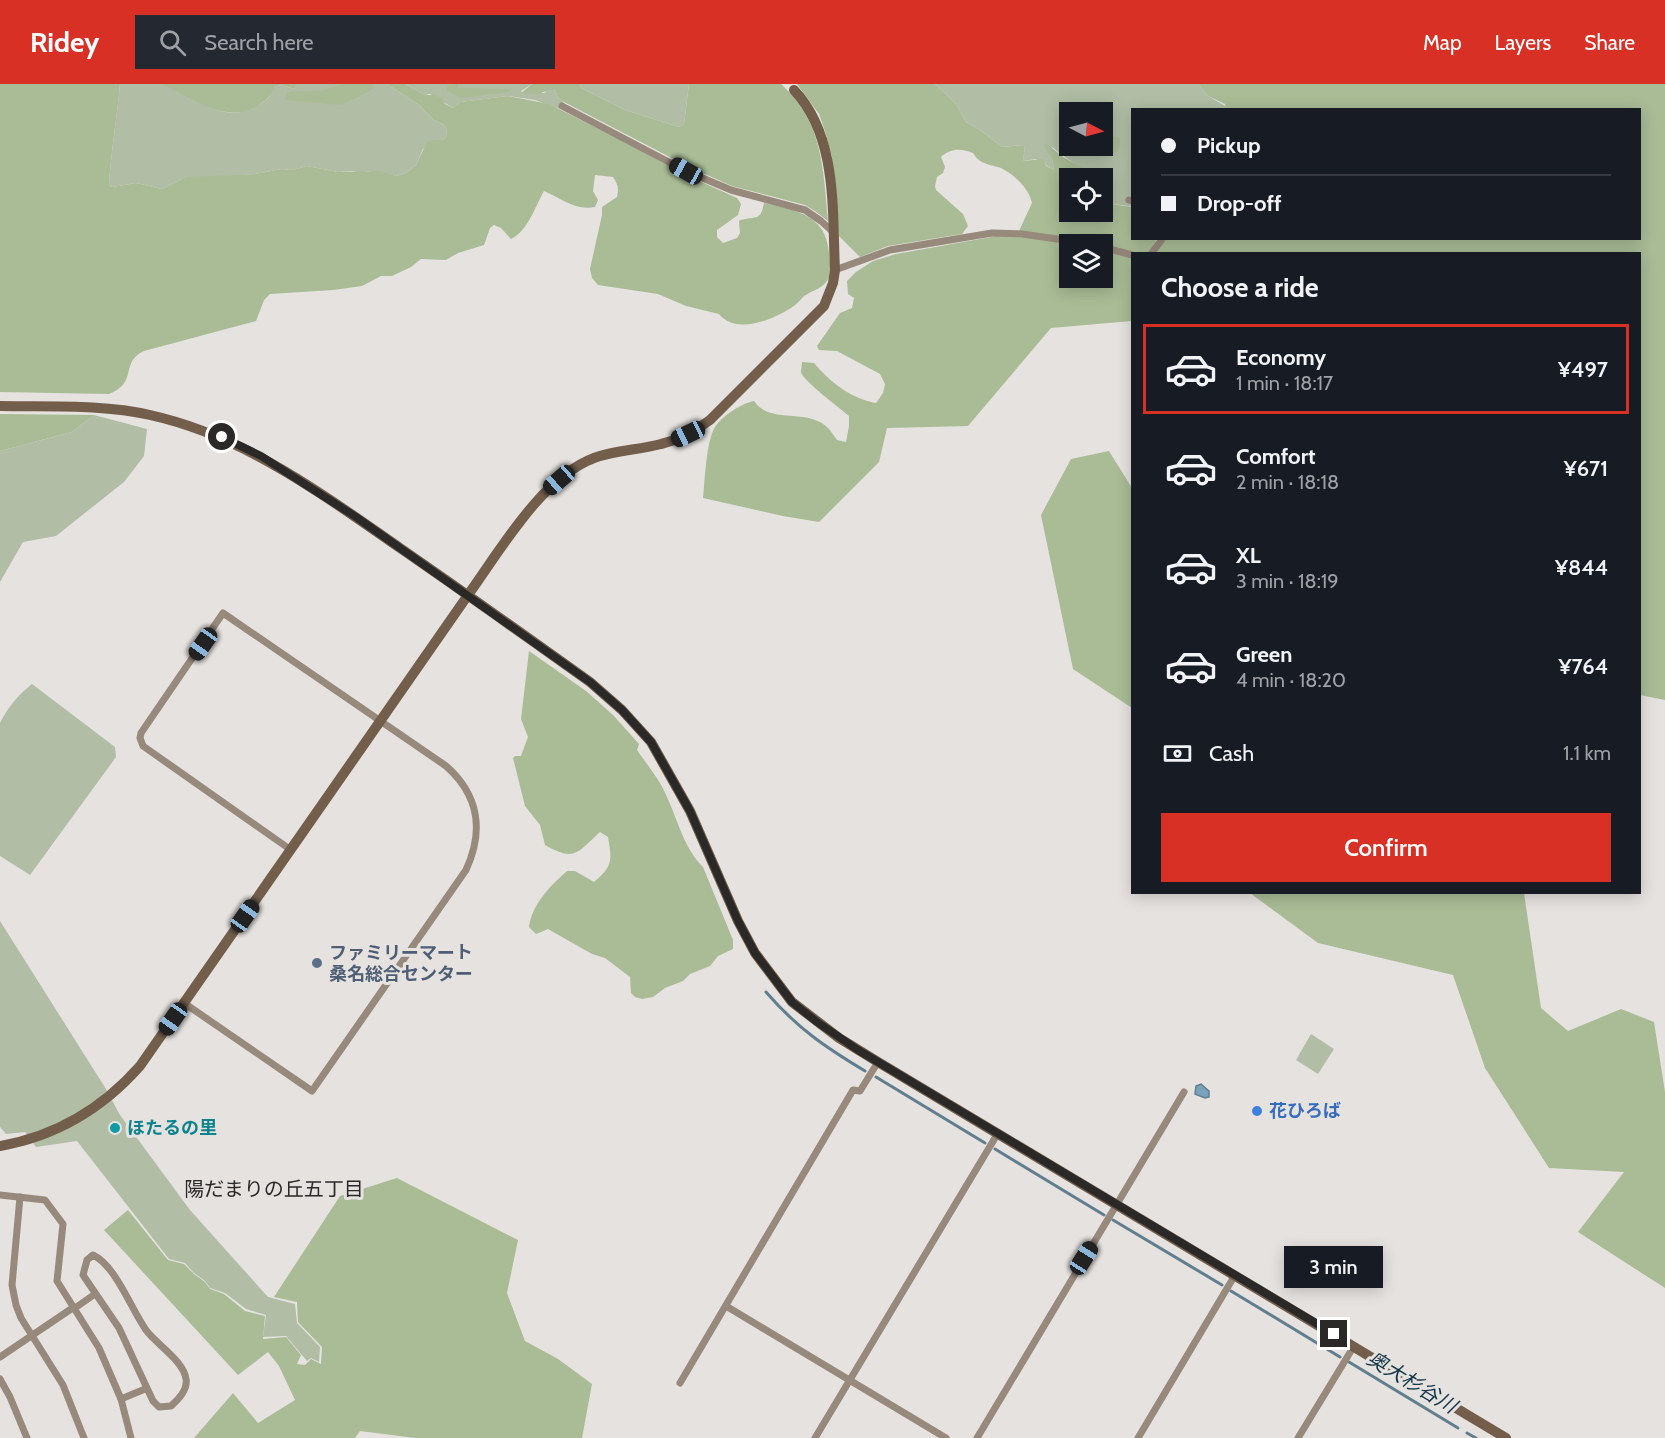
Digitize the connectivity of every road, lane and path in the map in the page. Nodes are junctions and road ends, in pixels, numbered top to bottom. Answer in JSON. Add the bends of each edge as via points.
{"nodes":[{"id":1,"x":791,"y":87,"type":"edge"},
{"id":2,"x":562,"y":106,"type":"dead end"},
{"id":3,"x":833,"y":232,"type":"junction"},
{"id":4,"x":1059,"y":239,"type":"edge"},
{"id":5,"x":1161,"y":240,"type":"edge"},
{"id":6,"x":1113,"y":250,"type":"edge"},
{"id":7,"x":1152,"y":252,"type":"edge"},
{"id":8,"x":1131,"y":255,"type":"edge"},
{"id":9,"x":835,"y":270,"type":"junction"},
{"id":10,"x":0,"y":406,"type":"edge"},
{"id":11,"x":468,"y":595,"type":"junction"},
{"id":12,"x":380,"y":721,"type":"junction"},
{"id":13,"x":291,"y":850,"type":"junction"},
{"id":14,"x":184,"y":1004,"type":"junction"},
{"id":15,"x":878,"y":1062,"type":"junction"},
{"id":16,"x":1184,"y":1092,"type":"dead end"},
{"id":17,"x":998,"y":1133,"type":"junction"},
{"id":18,"x":0,"y":1146,"type":"edge"},
{"id":19,"x":0,"y":1195,"type":"edge"},
{"id":20,"x":20,"y":1197,"type":"junction"},
{"id":21,"x":1117,"y":1204,"type":"junction"},
{"id":22,"x":1235,"y":1275,"type":"junction"},
{"id":23,"x":95,"y":1294,"type":"junction"},
{"id":24,"x":726,"y":1306,"type":"junction"},
{"id":25,"x":74,"y":1307,"type":"junction"},
{"id":26,"x":32,"y":1335,"type":"junction"},
{"id":27,"x":1354,"y":1346,"type":"junction"},
{"id":28,"x":0,"y":1358,"type":"edge"},
{"id":29,"x":0,"y":1379,"type":"edge"},
{"id":30,"x":850,"y":1380,"type":"junction"},
{"id":31,"x":680,"y":1383,"type":"dead end"},
{"id":32,"x":146,"y":1389,"type":"junction"},
{"id":33,"x":121,"y":1399,"type":"junction"},
{"id":34,"x":27,"y":1438,"type":"edge"},
{"id":35,"x":84,"y":1438,"type":"edge"},
{"id":36,"x":131,"y":1438,"type":"edge"},
{"id":37,"x":815,"y":1438,"type":"edge"},
{"id":38,"x":946,"y":1438,"type":"edge"},
{"id":39,"x":977,"y":1438,"type":"edge"},
{"id":40,"x":1138,"y":1438,"type":"edge"},
{"id":41,"x":1298,"y":1438,"type":"edge"},
{"id":42,"x":1506,"y":1438,"type":"edge"}],
"edges":[{"from":1,"to":3,"type":"street","via":[[814,117],[822,138]]},
{"from":2,"to":3,"type":"street","via":[[686,171],[731,190],[805,210]]},
{"from":3,"to":9,"type":"street"},
{"from":4,"to":9,"type":"street","via":[[993,233],[890,250]]},
{"from":5,"to":7,"type":"street"},
{"from":6,"to":8,"type":"street"},
{"from":9,"to":11,"type":"street","via":[[829,296],[816,316],[710,420],[676,440],[606,454],[568,471],[536,503]]},
{"from":10,"to":11,"type":"street","via":[[94,408],[149,414],[222,437],[261,456],[356,517]]},
{"from":11,"to":12,"type":"street"},
{"from":11,"to":15,"type":"street","via":[[590,682],[651,742],[690,811],[755,953],[792,1002]]},
{"from":12,"to":13,"type":"street"},
{"from":12,"to":13,"type":"street","via":[[223,614],[140,738],[143,746]]},
{"from":12,"to":14,"type":"street","via":[[446,766],[471,799],[476,845],[453,890],[312,1091]]},
{"from":13,"to":14,"type":"street"},
{"from":14,"to":18,"type":"street","via":[[140,1066],[113,1095],[68,1125],[43,1136]]},
{"from":15,"to":17,"type":"street"},
{"from":15,"to":24,"type":"street","via":[[860,1091],[853,1090]]},
{"from":16,"to":21,"type":"street"},
{"from":17,"to":21,"type":"street"},
{"from":17,"to":30,"type":"street"},
{"from":19,"to":20,"type":"street"},
{"from":20,"to":25,"type":"street","via":[[45,1200],[63,1224],[57,1281]]},
{"from":20,"to":26,"type":"street","via":[[12,1285],[18,1312]]},
{"from":21,"to":22,"type":"street"},
{"from":21,"to":39,"type":"street"},
{"from":22,"to":27,"type":"street"},
{"from":22,"to":40,"type":"street"},
{"from":23,"to":25,"type":"street"},
{"from":23,"to":32,"type":"street","via":[[126,1341]]},
{"from":23,"to":32,"type":"street","via":[[83,1275],[87,1260],[93,1255],[116,1279],[147,1332],[184,1371],[185,1389],[171,1406],[159,1407]]},
{"from":24,"to":30,"type":"street"},
{"from":24,"to":31,"type":"street"},
{"from":25,"to":26,"type":"street"},
{"from":25,"to":33,"type":"street","via":[[99,1348]]},
{"from":26,"to":28,"type":"street"},
{"from":26,"to":35,"type":"street","via":[[63,1385]]},
{"from":27,"to":41,"type":"street"},
{"from":27,"to":42,"type":"street"},
{"from":29,"to":34,"type":"street"},
{"from":30,"to":37,"type":"street"},
{"from":30,"to":38,"type":"street"},
{"from":32,"to":33,"type":"street"},
{"from":33,"to":36,"type":"street"}]}
